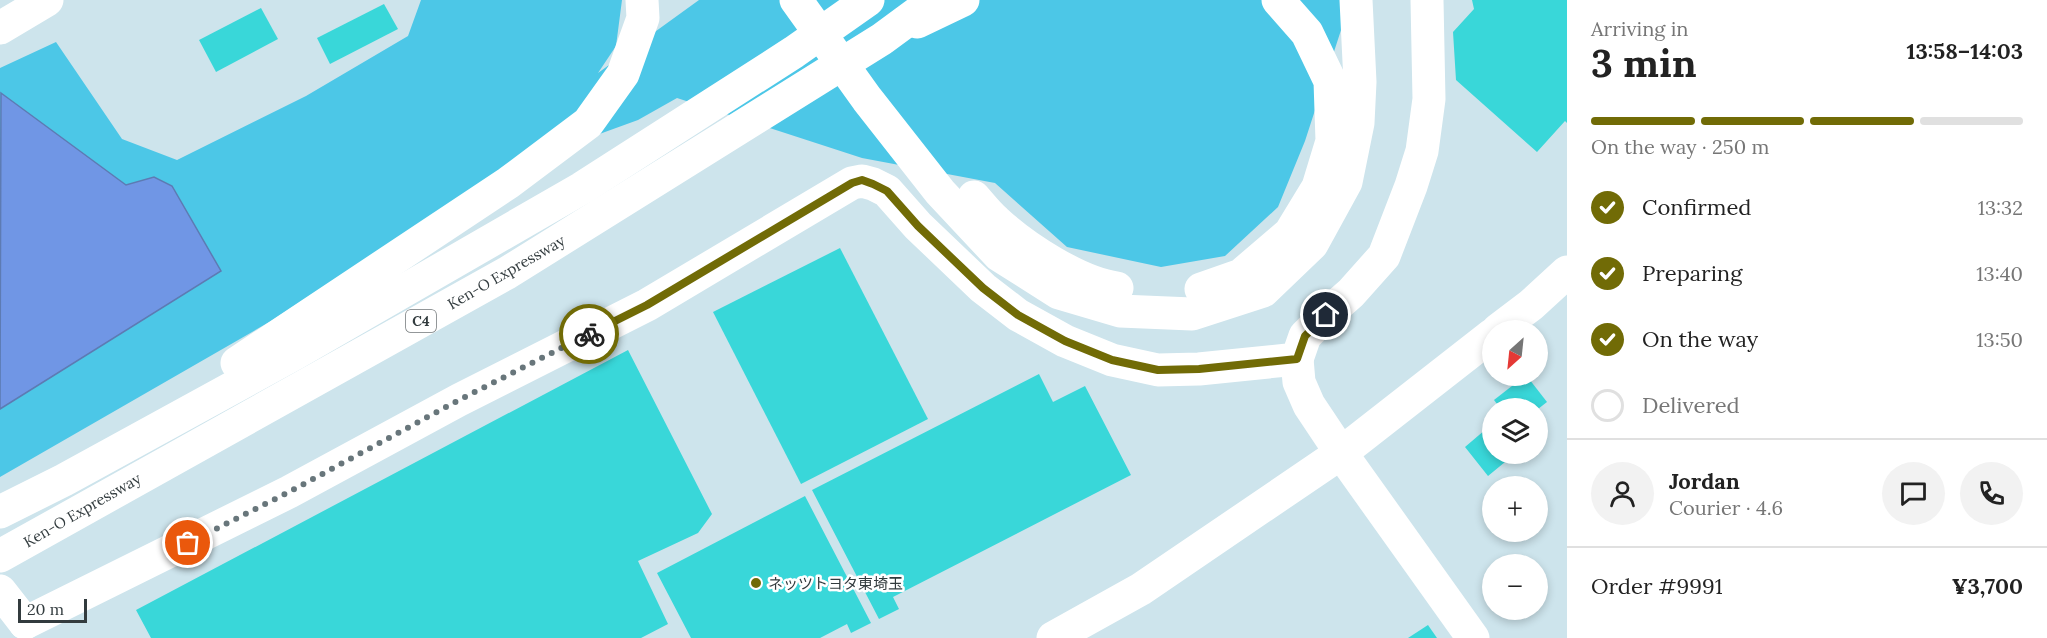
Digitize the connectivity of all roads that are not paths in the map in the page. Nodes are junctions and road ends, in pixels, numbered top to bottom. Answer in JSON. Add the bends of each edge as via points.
{"nodes":[{"id":1,"x":47,"y":0,"type":"edge"},
{"id":2,"x":642,"y":0,"type":"edge"},
{"id":3,"x":796,"y":0,"type":"edge"},
{"id":4,"x":819,"y":0,"type":"edge"},
{"id":5,"x":935,"y":0,"type":"edge"},
{"id":6,"x":963,"y":0,"type":"edge"},
{"id":7,"x":1278,"y":0,"type":"edge"},
{"id":8,"x":1356,"y":0,"type":"edge"},
{"id":9,"x":1427,"y":0,"type":"edge"},
{"id":10,"x":864,"y":3,"type":"edge"},
{"id":11,"x":5,"y":22,"type":"edge"},
{"id":12,"x":882,"y":39,"type":"junction"},
{"id":13,"x":1567,"y":272,"type":"edge"},
{"id":14,"x":1511,"y":320,"type":"edge"},
{"id":15,"x":1482,"y":343,"type":"edge"},
{"id":16,"x":1297,"y":359,"type":"junction"},
{"id":17,"x":1341,"y":453,"type":"junction"},
{"id":18,"x":64,"y":480,"type":"junction"},
{"id":19,"x":0,"y":512,"type":"edge"},
{"id":20,"x":10,"y":551,"type":"edge"},
{"id":21,"x":0,"y":592,"type":"edge"},
{"id":22,"x":32,"y":631,"type":"edge"},
{"id":23,"x":1053,"y":638,"type":"edge"},
{"id":24,"x":1473,"y":638,"type":"edge"}],
"edges":[{"from":1,"to":11,"type":"main road"},
{"from":2,"to":18,"type":"main road","via":[[643,18],[623,74],[588,123],[508,183]]},
{"from":3,"to":8,"type":"main road","via":[[940,192],[999,255],[1059,293],[1120,311],[1192,314],[1263,291],[1312,244],[1346,182],[1358,123]]},
{"from":4,"to":7,"type":"main road","via":[[907,121],[995,221],[1053,264],[1104,286],[1183,295],[1241,275],[1290,232],[1318,187],[1332,141],[1330,81],[1307,33]]},
{"from":5,"to":12,"type":"main road","name":"Ken-O Expressway","number":"C4"},
{"from":6,"to":12,"type":"main road"},
{"from":9,"to":16,"type":"main road","via":[[1429,99],[1422,151],[1411,186],[1384,256],[1305,336]]},
{"from":10,"to":18,"type":"main road","number":"C4","via":[[582,188],[294,354]]},
{"from":12,"to":20,"type":"main road","name":"Ken-O Expressway","number":"C4","via":[[507,273]]},
{"from":13,"to":14,"type":"main road"},
{"from":15,"to":17,"type":"main road"},
{"from":16,"to":17,"type":"main road","via":[[1299,382],[1309,405]]},
{"from":16,"to":22,"type":"main road","via":[[1158,370],[1112,360],[1065,341],[1018,315],[983,288],[887,191],[862,180],[647,305],[459,400]]},
{"from":17,"to":23,"type":"main road","via":[[1141,589]]},
{"from":17,"to":24,"type":"main road"},
{"from":18,"to":19,"type":"main road","number":"C4"},
{"from":21,"to":22,"type":"main road"}]}
